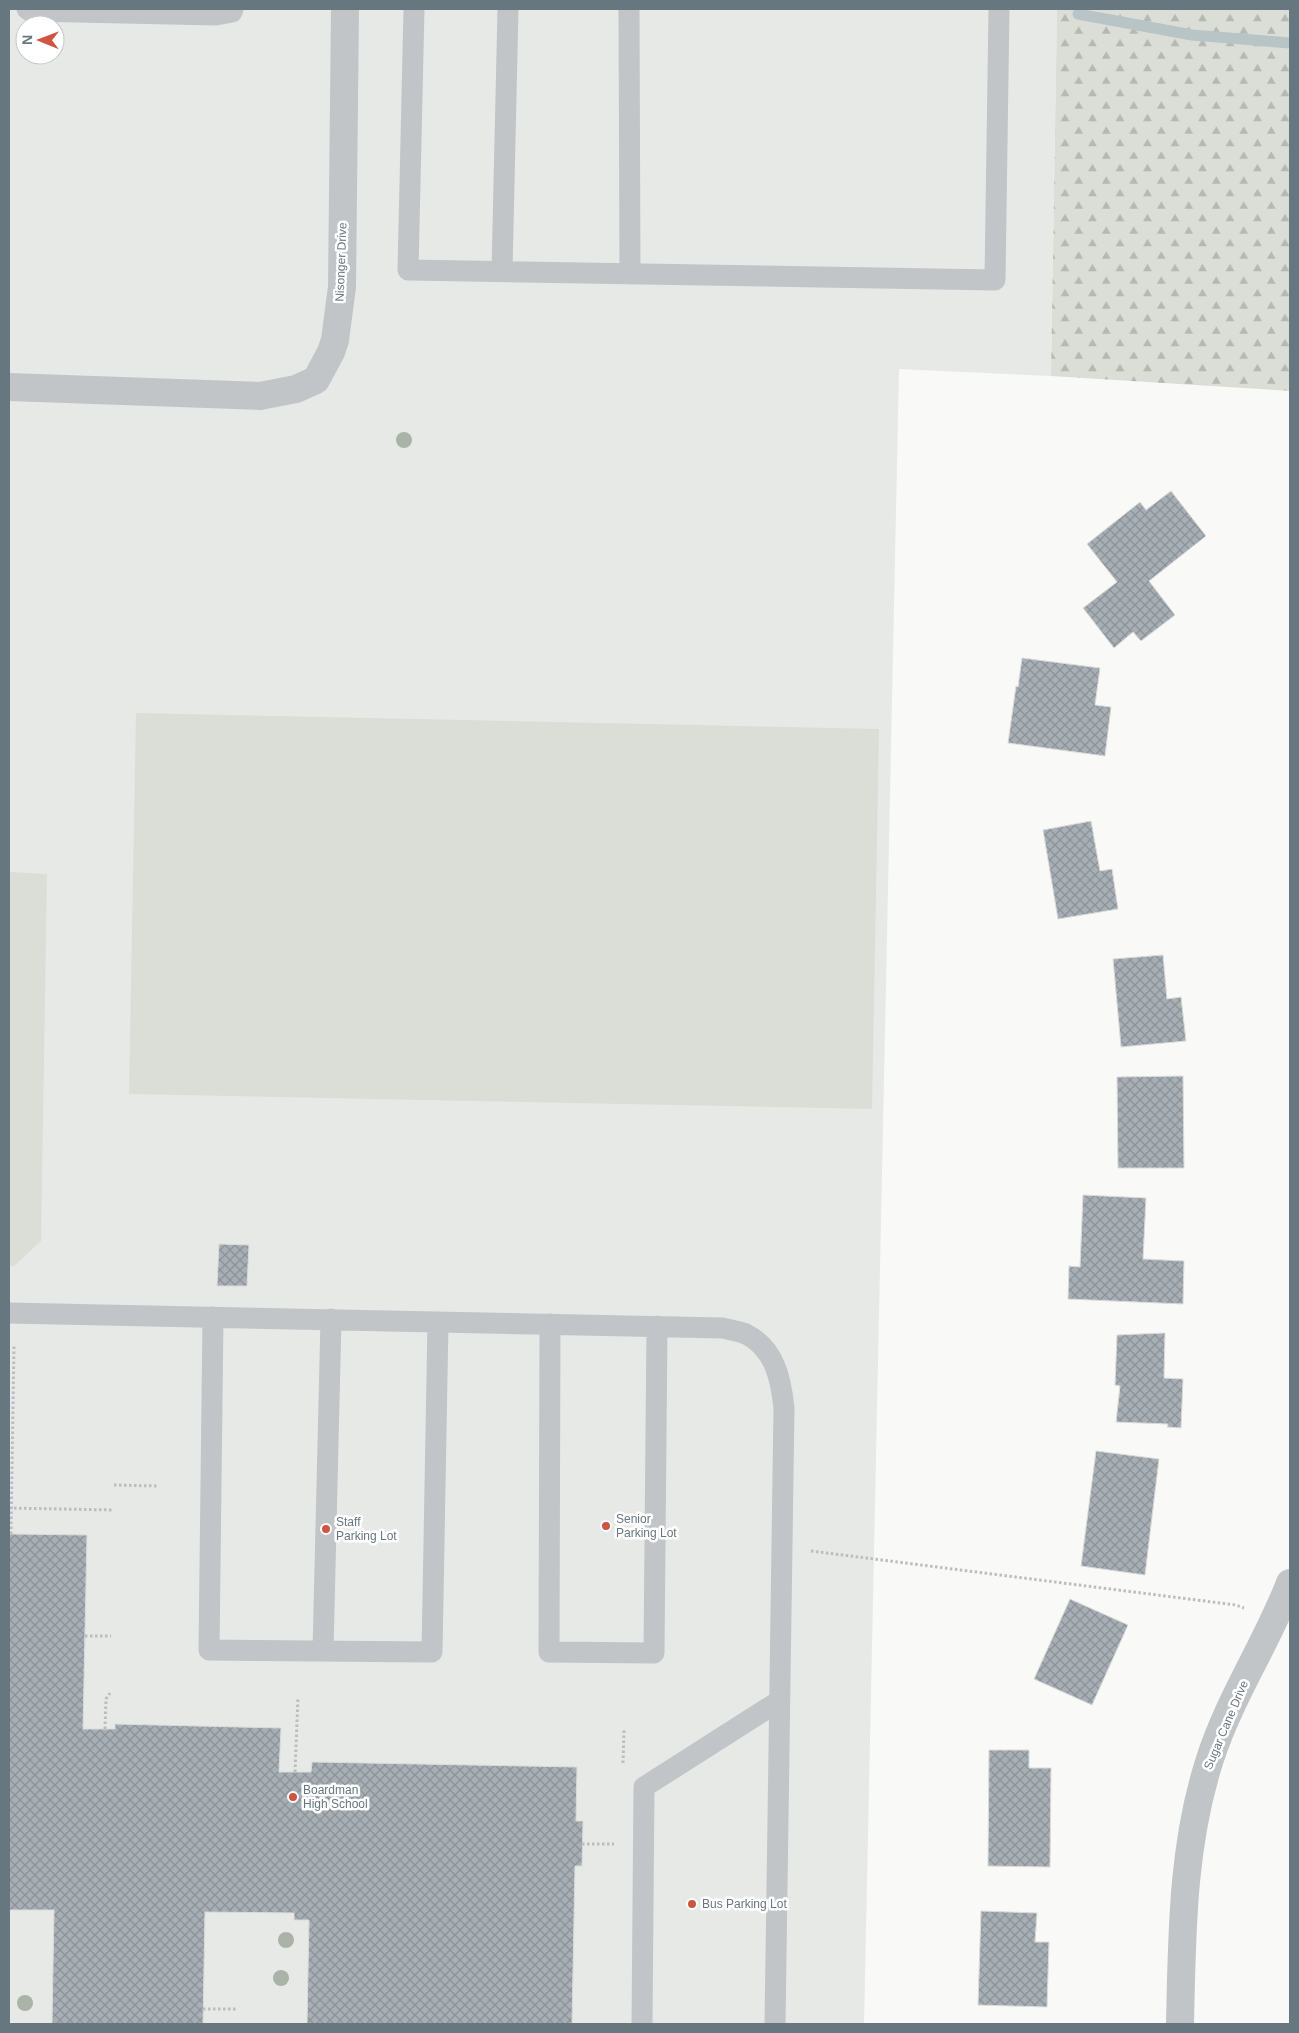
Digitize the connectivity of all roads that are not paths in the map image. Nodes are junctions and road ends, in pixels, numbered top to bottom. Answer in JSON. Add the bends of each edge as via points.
{"nodes":[{"id":1,"x":27,"y":9,"type":"edge"},
{"id":2,"x":233,"y":9,"type":"edge"},
{"id":3,"x":345,"y":9,"type":"edge"},
{"id":4,"x":414,"y":9,"type":"edge"},
{"id":5,"x":508,"y":9,"type":"edge"},
{"id":6,"x":629,"y":9,"type":"edge"},
{"id":7,"x":999,"y":9,"type":"edge"},
{"id":8,"x":502,"y":271,"type":"junction"},
{"id":9,"x":630,"y":274,"type":"junction"},
{"id":10,"x":9,"y":387,"type":"edge"},
{"id":11,"x":12,"y":1313,"type":"edge"},
{"id":12,"x":213,"y":1317,"type":"junction"},
{"id":13,"x":331,"y":1320,"type":"junction"},
{"id":14,"x":438,"y":1322,"type":"junction"},
{"id":15,"x":550,"y":1324,"type":"junction"},
{"id":16,"x":657,"y":1326,"type":"junction"},
{"id":17,"x":1290,"y":1583,"type":"edge"},
{"id":18,"x":323,"y":1651,"type":"junction"},
{"id":19,"x":779,"y":1701,"type":"junction"},
{"id":20,"x":642,"y":2024,"type":"edge"},
{"id":21,"x":775,"y":2024,"type":"edge"},
{"id":22,"x":1180,"y":2024,"type":"edge"}],
"edges":[{"from":1,"to":2,"type":"lane","via":[[216,15]]},
{"from":3,"to":10,"type":"street","name":"Nisonger Drive","via":[[342,287],[335,340],[316,380],[296,389],[260,396]]},
{"from":4,"to":8,"type":"lane","via":[[408,270]]},
{"from":5,"to":8,"type":"lane"},
{"from":6,"to":9,"type":"lane"},
{"from":7,"to":9,"type":"lane","via":[[995,280]]},
{"from":8,"to":9,"type":"lane"},
{"from":11,"to":12,"type":"lane"},
{"from":12,"to":13,"type":"lane"},
{"from":12,"to":18,"type":"lane","via":[[209,1650]]},
{"from":13,"to":14,"type":"lane"},
{"from":13,"to":18,"type":"lane"},
{"from":14,"to":15,"type":"lane"},
{"from":14,"to":18,"type":"lane","via":[[432,1652]]},
{"from":15,"to":16,"type":"lane"},
{"from":15,"to":16,"type":"lane","via":[[549,1652],[654,1654]]},
{"from":16,"to":19,"type":"lane","via":[[723,1328],[746,1334],[762,1346],[774,1363],[784,1408]]},
{"from":17,"to":22,"type":"street","name":"Sugar Cane Drive","via":[[1280,1610],[1237,1693],[1210,1757],[1196,1805],[1186,1864]]},
{"from":19,"to":20,"type":"lane","via":[[644,1787]]},
{"from":19,"to":21,"type":"lane"}]}
